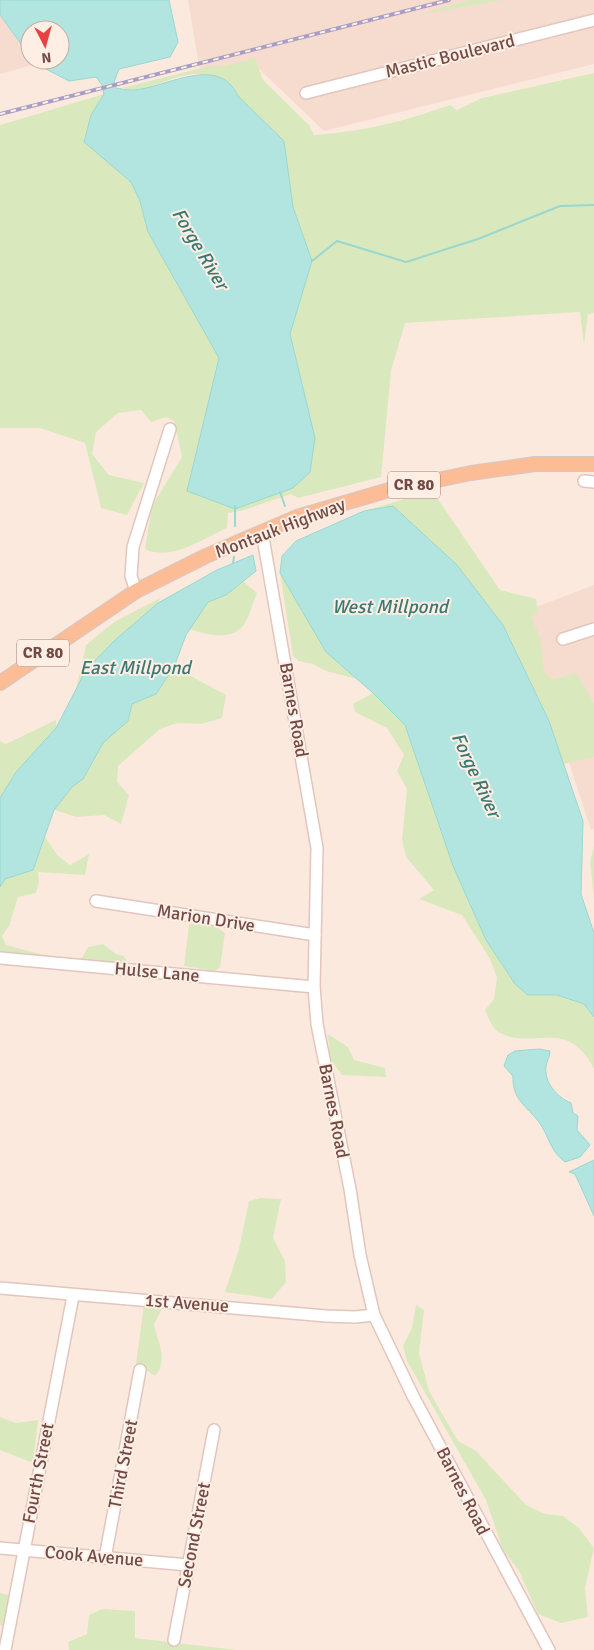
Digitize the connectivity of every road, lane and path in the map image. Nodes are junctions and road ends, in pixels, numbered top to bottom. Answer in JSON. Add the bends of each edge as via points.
{"nodes":[{"id":1,"x":594,"y":20,"type":"edge"},
{"id":2,"x":306,"y":93,"type":"dead end"},
{"id":3,"x":170,"y":429,"type":"dead end"},
{"id":4,"x":594,"y":464,"type":"edge"},
{"id":5,"x":262,"y":532,"type":"junction"},
{"id":6,"x":136,"y":591,"type":"junction"},
{"id":7,"x":594,"y":629,"type":"edge"},
{"id":8,"x":563,"y":639,"type":"dead end"},
{"id":9,"x":0,"y":683,"type":"edge"},
{"id":10,"x":96,"y":901,"type":"dead end"},
{"id":11,"x":315,"y":935,"type":"junction"},
{"id":12,"x":0,"y":958,"type":"edge"},
{"id":13,"x":314,"y":986,"type":"junction"},
{"id":14,"x":0,"y":1288,"type":"edge"},
{"id":15,"x":73,"y":1296,"type":"junction"},
{"id":16,"x":374,"y":1315,"type":"junction"},
{"id":17,"x":140,"y":1370,"type":"dead end"},
{"id":18,"x":214,"y":1430,"type":"dead end"},
{"id":19,"x":0,"y":1548,"type":"edge"},
{"id":20,"x":23,"y":1550,"type":"junction"},
{"id":21,"x":104,"y":1558,"type":"junction"},
{"id":22,"x":188,"y":1565,"type":"junction"},
{"id":23,"x":174,"y":1640,"type":"dead end"},
{"id":24,"x":5,"y":1650,"type":"edge"},
{"id":25,"x":549,"y":1650,"type":"edge"}],
"edges":[{"from":1,"to":2,"type":"street","name":"Mastic Boulevard"},
{"from":3,"to":6,"type":"street","via":[[134,547],[131,576]]},
{"from":4,"to":5,"type":"main road","name":"Montauk Highway","number":"CR 80","via":[[535,464],[424,482],[297,517]]},
{"from":5,"to":6,"type":"main road","name":"Montauk Highway","number":"CR 80"},
{"from":5,"to":11,"type":"street","name":"Barnes Road","via":[[317,848]]},
{"from":6,"to":9,"type":"main road","name":"Montauk Highway","number":"CR 80"},
{"from":7,"to":8,"type":"street"},
{"from":10,"to":11,"type":"street","name":"Marion Drive"},
{"from":11,"to":13,"type":"street","name":"Barnes Road"},
{"from":12,"to":13,"type":"street","name":"Hulse Lane"},
{"from":13,"to":16,"type":"street","name":"Barnes Road","via":[[317,1027]]},
{"from":14,"to":15,"type":"street","name":"1st Avenue"},
{"from":15,"to":16,"type":"street","name":"1st Avenue","via":[[326,1316]]},
{"from":15,"to":20,"type":"street","name":"Fourth Street"},
{"from":16,"to":25,"type":"street","name":"Barnes Road","via":[[413,1396]]},
{"from":17,"to":21,"type":"street","name":"Third Street"},
{"from":18,"to":22,"type":"street","name":"Second Street"},
{"from":19,"to":20,"type":"street","name":"Cook Avenue"},
{"from":20,"to":21,"type":"street","name":"Cook Avenue"},
{"from":20,"to":24,"type":"street","name":"Fourth Street"},
{"from":21,"to":22,"type":"street","name":"Cook Avenue"},
{"from":22,"to":23,"type":"street","name":"Second Street"}]}
